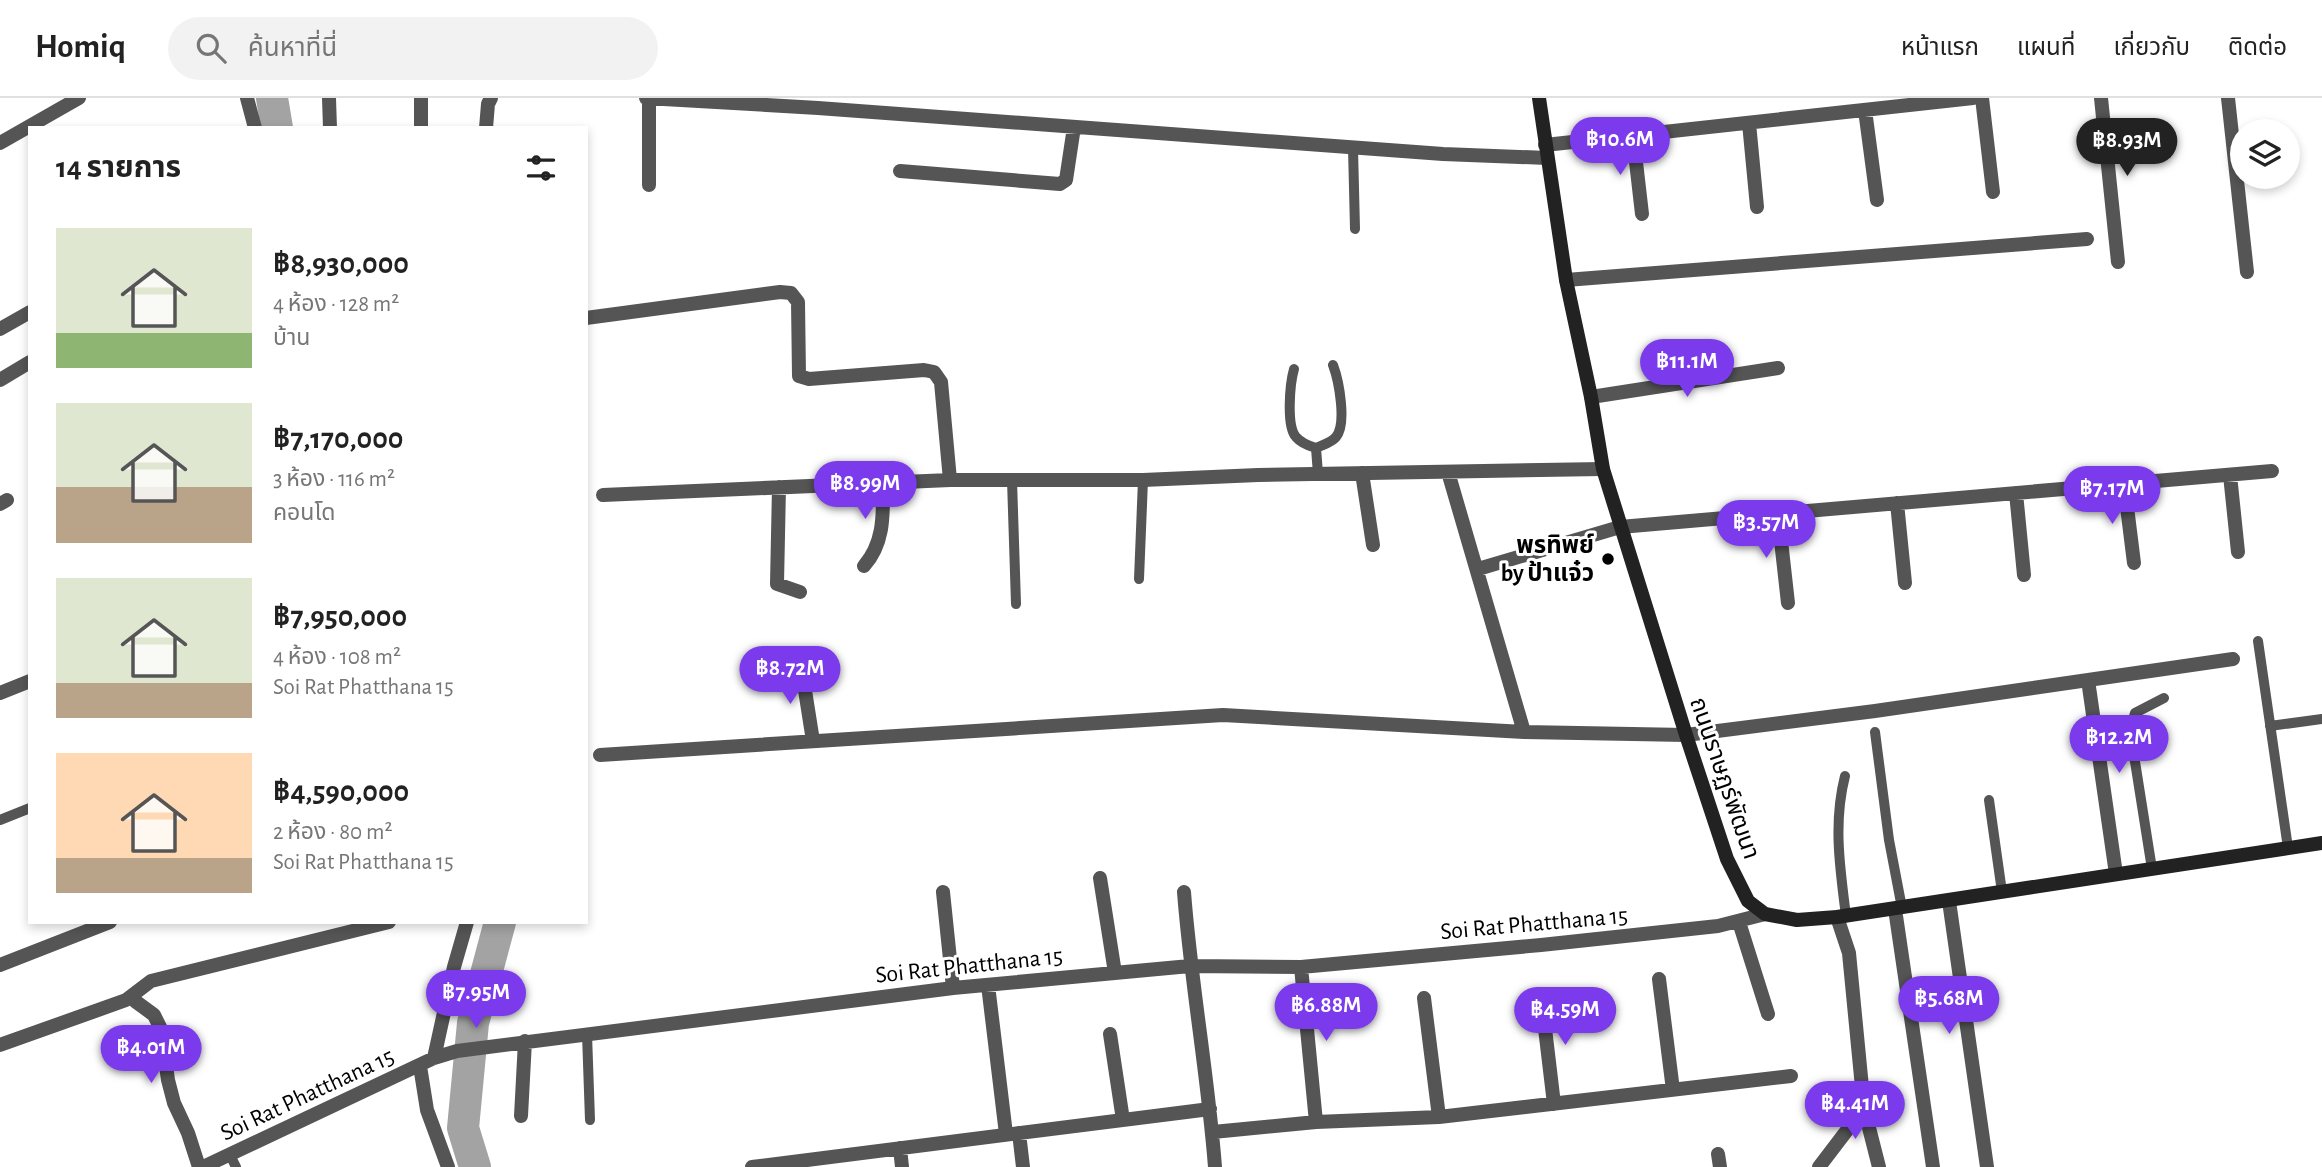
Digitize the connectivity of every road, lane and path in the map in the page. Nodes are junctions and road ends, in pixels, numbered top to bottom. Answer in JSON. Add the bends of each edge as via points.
{"nodes":[{"id":1,"x":79,"y":98,"type":"edge"},
{"id":2,"x":247,"y":98,"type":"edge"},
{"id":3,"x":328,"y":98,"type":"edge"},
{"id":4,"x":421,"y":98,"type":"edge"},
{"id":5,"x":491,"y":98,"type":"edge"},
{"id":6,"x":648,"y":98,"type":"edge"},
{"id":7,"x":1539,"y":98,"type":"edge"},
{"id":8,"x":1973,"y":98,"type":"edge"},
{"id":9,"x":1982,"y":98,"type":"edge"},
{"id":10,"x":2101,"y":98,"type":"edge"},
{"id":11,"x":2228,"y":98,"type":"edge"},
{"id":12,"x":1865,"y":110,"type":"junction"},
{"id":13,"x":1749,"y":123,"type":"junction"},
{"id":14,"x":30,"y":126,"type":"edge"},
{"id":15,"x":254,"y":126,"type":"edge"},
{"id":16,"x":330,"y":126,"type":"edge"},
{"id":17,"x":421,"y":126,"type":"edge"},
{"id":18,"x":486,"y":126,"type":"edge"},
{"id":19,"x":28,"y":127,"type":"edge"},
{"id":20,"x":1074,"y":127,"type":"junction"},
{"id":21,"x":1633,"y":136,"type":"junction"},
{"id":22,"x":0,"y":143,"type":"edge"},
{"id":23,"x":1353,"y":148,"type":"junction"},
{"id":24,"x":1546,"y":152,"type":"junction"},
{"id":25,"x":900,"y":171,"type":"dead end"},
{"id":26,"x":649,"y":185,"type":"dead end"},
{"id":27,"x":1993,"y":192,"type":"dead end"},
{"id":28,"x":1877,"y":200,"type":"dead end"},
{"id":29,"x":1756,"y":207,"type":"dead end"},
{"id":30,"x":1642,"y":214,"type":"dead end"},
{"id":31,"x":1355,"y":229,"type":"dead end"},
{"id":32,"x":2087,"y":239,"type":"dead end"},
{"id":33,"x":2118,"y":262,"type":"dead end"},
{"id":34,"x":2247,"y":272,"type":"dead end"},
{"id":35,"x":1566,"y":280,"type":"junction"},
{"id":36,"x":28,"y":313,"type":"edge"},
{"id":37,"x":588,"y":318,"type":"edge"},
{"id":38,"x":0,"y":329,"type":"edge"},
{"id":39,"x":28,"y":363,"type":"edge"},
{"id":40,"x":1333,"y":365,"type":"dead end"},
{"id":41,"x":1778,"y":368,"type":"dead end"},
{"id":42,"x":1294,"y":369,"type":"dead end"},
{"id":43,"x":0,"y":380,"type":"edge"},
{"id":44,"x":1591,"y":397,"type":"junction"},
{"id":45,"x":1316,"y":448,"type":"junction"},
{"id":46,"x":1603,"y":469,"type":"junction"},
{"id":47,"x":2272,"y":471,"type":"dead end"},
{"id":48,"x":1448,"y":472,"type":"junction"},
{"id":49,"x":1362,"y":473,"type":"junction"},
{"id":50,"x":1318,"y":474,"type":"junction"},
{"id":51,"x":2230,"y":475,"type":"junction"},
{"id":52,"x":950,"y":480,"type":"junction"},
{"id":53,"x":1012,"y":480,"type":"junction"},
{"id":54,"x":1143,"y":480,"type":"junction"},
{"id":55,"x":883,"y":483,"type":"junction"},
{"id":56,"x":2124,"y":483,"type":"junction"},
{"id":57,"x":779,"y":487,"type":"junction"},
{"id":58,"x":2016,"y":493,"type":"junction"},
{"id":59,"x":603,"y":495,"type":"dead end"},
{"id":60,"x":1897,"y":503,"type":"junction"},
{"id":61,"x":1778,"y":514,"type":"junction"},
{"id":62,"x":1620,"y":527,"type":"junction"},
{"id":63,"x":1373,"y":545,"type":"dead end"},
{"id":64,"x":2238,"y":552,"type":"dead end"},
{"id":65,"x":2134,"y":564,"type":"dead end"},
{"id":66,"x":864,"y":566,"type":"dead end"},
{"id":67,"x":1478,"y":569,"type":"junction"},
{"id":68,"x":2024,"y":575,"type":"dead end"},
{"id":69,"x":1139,"y":579,"type":"dead end"},
{"id":70,"x":1905,"y":583,"type":"dead end"},
{"id":71,"x":800,"y":592,"type":"dead end"},
{"id":72,"x":1788,"y":603,"type":"dead end"},
{"id":73,"x":1016,"y":604,"type":"dead end"},
{"id":74,"x":2258,"y":641,"type":"dead end"},
{"id":75,"x":2233,"y":659,"type":"dead end"},
{"id":76,"x":802,"y":665,"type":"dead end"},
{"id":77,"x":2088,"y":680,"type":"junction"},
{"id":78,"x":28,"y":682,"type":"edge"},
{"id":79,"x":0,"y":693,"type":"edge"},
{"id":80,"x":2164,"y":698,"type":"dead end"},
{"id":81,"x":2322,"y":719,"type":"edge"},
{"id":82,"x":2270,"y":726,"type":"junction"},
{"id":83,"x":1524,"y":732,"type":"junction"},
{"id":84,"x":1875,"y":732,"type":"dead end"},
{"id":85,"x":1686,"y":735,"type":"junction"},
{"id":86,"x":813,"y":741,"type":"junction"},
{"id":87,"x":600,"y":755,"type":"dead end"},
{"id":88,"x":1846,"y":776,"type":"dead end"},
{"id":89,"x":1989,"y":800,"type":"dead end"},
{"id":90,"x":28,"y":809,"type":"edge"},
{"id":91,"x":0,"y":820,"type":"edge"},
{"id":92,"x":2322,"y":843,"type":"edge"},
{"id":93,"x":2288,"y":848,"type":"junction"},
{"id":94,"x":2152,"y":869,"type":"junction"},
{"id":95,"x":2116,"y":874,"type":"junction"},
{"id":96,"x":1100,"y":878,"type":"dead end"},
{"id":97,"x":943,"y":892,"type":"dead end"},
{"id":98,"x":1184,"y":892,"type":"dead end"},
{"id":99,"x":2001,"y":892,"type":"junction"},
{"id":100,"x":1949,"y":901,"type":"junction"},
{"id":101,"x":1898,"y":908,"type":"junction"},
{"id":102,"x":1765,"y":914,"type":"junction"},
{"id":103,"x":1842,"y":916,"type":"junction"},
{"id":104,"x":1739,"y":922,"type":"junction"},
{"id":105,"x":105,"y":924,"type":"edge"},
{"id":106,"x":381,"y":924,"type":"edge"},
{"id":107,"x":466,"y":924,"type":"edge"},
{"id":108,"x":0,"y":965,"type":"edge"},
{"id":109,"x":1190,"y":966,"type":"junction"},
{"id":110,"x":1301,"y":967,"type":"junction"},
{"id":111,"x":1115,"y":973,"type":"junction"},
{"id":112,"x":1659,"y":979,"type":"dead end"},
{"id":113,"x":988,"y":985,"type":"junction"},
{"id":114,"x":953,"y":988,"type":"junction"},
{"id":115,"x":1541,"y":995,"type":"dead end"},
{"id":116,"x":132,"y":996,"type":"junction"},
{"id":117,"x":1424,"y":998,"type":"dead end"},
{"id":118,"x":1768,"y":1014,"type":"dead end"},
{"id":119,"x":587,"y":1034,"type":"junction"},
{"id":120,"x":1110,"y":1034,"type":"dead end"},
{"id":121,"x":525,"y":1041,"type":"junction"},
{"id":122,"x":0,"y":1045,"type":"edge"},
{"id":123,"x":434,"y":1058,"type":"junction"},
{"id":124,"x":420,"y":1066,"type":"junction"},
{"id":125,"x":1791,"y":1076,"type":"dead end"},
{"id":126,"x":1672,"y":1090,"type":"junction"},
{"id":127,"x":1554,"y":1104,"type":"junction"},
{"id":128,"x":1864,"y":1108,"type":"junction"},
{"id":129,"x":1210,"y":1109,"type":"junction"},
{"id":130,"x":521,"y":1116,"type":"dead end"},
{"id":131,"x":1439,"y":1117,"type":"junction"},
{"id":132,"x":590,"y":1120,"type":"dead end"},
{"id":133,"x":1123,"y":1120,"type":"junction"},
{"id":134,"x":1316,"y":1122,"type":"junction"},
{"id":135,"x":1213,"y":1132,"type":"junction"},
{"id":136,"x":1012,"y":1134,"type":"junction"},
{"id":137,"x":900,"y":1148,"type":"junction"},
{"id":138,"x":233,"y":1161,"type":"edge"},
{"id":139,"x":786,"y":1165,"type":"edge"},
{"id":140,"x":201,"y":1167,"type":"edge"},
{"id":141,"x":448,"y":1167,"type":"edge"},
{"id":142,"x":752,"y":1167,"type":"edge"},
{"id":143,"x":902,"y":1167,"type":"edge"},
{"id":144,"x":1023,"y":1167,"type":"edge"},
{"id":145,"x":1215,"y":1167,"type":"edge"},
{"id":146,"x":1819,"y":1167,"type":"edge"},
{"id":147,"x":1879,"y":1167,"type":"edge"},
{"id":148,"x":1933,"y":1167,"type":"edge"},
{"id":149,"x":1987,"y":1167,"type":"edge"}],
"edges":[{"from":1,"to":14,"type":"street"},
{"from":2,"to":15,"type":"street"},
{"from":3,"to":16,"type":"street"},
{"from":4,"to":17,"type":"street"},
{"from":5,"to":18,"type":"street"},
{"from":6,"to":20,"type":"street"},
{"from":6,"to":26,"type":"street"},
{"from":7,"to":24,"type":"street","name":"ถนนราษฏร์พัฒนา"},
{"from":8,"to":12,"type":"street"},
{"from":9,"to":27,"type":"street"},
{"from":10,"to":33,"type":"street"},
{"from":11,"to":34,"type":"street"},
{"from":12,"to":13,"type":"street"},
{"from":12,"to":28,"type":"street"},
{"from":13,"to":21,"type":"street"},
{"from":13,"to":29,"type":"street"},
{"from":19,"to":22,"type":"street"},
{"from":20,"to":23,"type":"street"},
{"from":20,"to":25,"type":"street","via":[[1069,171],[1060,184]]},
{"from":21,"to":24,"type":"street"},
{"from":21,"to":30,"type":"street"},
{"from":23,"to":24,"type":"street"},
{"from":23,"to":31,"type":"lane"},
{"from":24,"to":35,"type":"street","name":"ถนนราษฏร์พัฒนา"},
{"from":32,"to":35,"type":"street"},
{"from":35,"to":44,"type":"street","name":"ถนนราษฏร์พัฒนา"},
{"from":36,"to":38,"type":"street"},
{"from":37,"to":52,"type":"street","via":[[792,293],[798,302],[799,376],[934,372],[941,382]]},
{"from":39,"to":43,"type":"street"},
{"from":40,"to":45,"type":"lane","via":[[1339,382],[1341,428],[1336,437]]},
{"from":41,"to":44,"type":"street"},
{"from":42,"to":45,"type":"lane","via":[[1291,428],[1299,441]]},
{"from":44,"to":46,"type":"street","name":"ถนนราษฏร์พัฒนา"},
{"from":45,"to":50,"type":"lane"},
{"from":46,"to":48,"type":"street"},
{"from":46,"to":62,"type":"street","name":"ถนนราษฏร์พัฒนา"},
{"from":47,"to":51,"type":"street"},
{"from":48,"to":49,"type":"street"},
{"from":48,"to":67,"type":"street"},
{"from":49,"to":50,"type":"street"},
{"from":49,"to":63,"type":"street"},
{"from":50,"to":54,"type":"street"},
{"from":51,"to":56,"type":"street"},
{"from":51,"to":64,"type":"street"},
{"from":52,"to":53,"type":"street"},
{"from":52,"to":55,"type":"street"},
{"from":53,"to":54,"type":"street"},
{"from":53,"to":73,"type":"lane"},
{"from":54,"to":69,"type":"lane"},
{"from":55,"to":57,"type":"street"},
{"from":55,"to":66,"type":"street","via":[[880,539]]},
{"from":56,"to":58,"type":"street"},
{"from":56,"to":65,"type":"street"},
{"from":57,"to":59,"type":"street"},
{"from":57,"to":71,"type":"street","via":[[777,584]]},
{"from":58,"to":60,"type":"street"},
{"from":58,"to":68,"type":"street"},
{"from":60,"to":61,"type":"street"},
{"from":60,"to":70,"type":"street"},
{"from":61,"to":62,"type":"street"},
{"from":61,"to":72,"type":"street"},
{"from":62,"to":67,"type":"street"},
{"from":62,"to":85,"type":"street","name":"ถนนราษฏร์พัฒนา"},
{"from":67,"to":83,"type":"street"},
{"from":74,"to":82,"type":"lane"},
{"from":75,"to":77,"type":"street"},
{"from":76,"to":86,"type":"street"},
{"from":77,"to":85,"type":"street"},
{"from":77,"to":95,"type":"street"},
{"from":78,"to":79,"type":"street"},
{"from":80,"to":94,"type":"lane","via":[[2135,713],[2130,730]]},
{"from":81,"to":82,"type":"lane"},
{"from":82,"to":93,"type":"lane"},
{"from":83,"to":85,"type":"street"},
{"from":83,"to":86,"type":"street","via":[[1223,715]]},
{"from":84,"to":101,"type":"lane"},
{"from":85,"to":102,"type":"street","name":"ถนนราษฏร์พัฒนา","via":[[1727,859],[1748,901]]},
{"from":86,"to":87,"type":"street"},
{"from":88,"to":103,"type":"lane","via":[[1839,807]]},
{"from":89,"to":99,"type":"lane"},
{"from":90,"to":91,"type":"lane"},
{"from":92,"to":93,"type":"street"},
{"from":93,"to":94,"type":"street"},
{"from":94,"to":95,"type":"street"},
{"from":95,"to":99,"type":"street"},
{"from":96,"to":111,"type":"street"},
{"from":97,"to":114,"type":"street"},
{"from":98,"to":109,"type":"street"},
{"from":99,"to":100,"type":"street"},
{"from":100,"to":101,"type":"street"},
{"from":100,"to":149,"type":"street"},
{"from":101,"to":103,"type":"street"},
{"from":101,"to":148,"type":"street"},
{"from":102,"to":103,"type":"street","via":[[1797,920]]},
{"from":102,"to":104,"type":"street","name":"Soi Rat Phatthana 15"},
{"from":103,"to":128,"type":"street"},
{"from":104,"to":110,"type":"street","name":"Soi Rat Phatthana 15","via":[[1658,934]]},
{"from":104,"to":118,"type":"street"},
{"from":105,"to":108,"type":"street"},
{"from":106,"to":116,"type":"street","via":[[151,981]]},
{"from":107,"to":123,"type":"street"},
{"from":109,"to":110,"type":"street","name":"Soi Rat Phatthana 15"},
{"from":109,"to":111,"type":"street","name":"Soi Rat Phatthana 15"},
{"from":109,"to":129,"type":"street"},
{"from":110,"to":134,"type":"street"},
{"from":111,"to":113,"type":"street","name":"Soi Rat Phatthana 15"},
{"from":112,"to":126,"type":"street"},
{"from":113,"to":114,"type":"street","name":"Soi Rat Phatthana 15"},
{"from":113,"to":136,"type":"street"},
{"from":114,"to":119,"type":"street","name":"Soi Rat Phatthana 15"},
{"from":115,"to":127,"type":"street"},
{"from":116,"to":122,"type":"street"},
{"from":116,"to":140,"type":"street","via":[[154,1015],[161,1029],[174,1103]]},
{"from":117,"to":131,"type":"street"},
{"from":119,"to":121,"type":"street","name":"Soi Rat Phatthana 15"},
{"from":119,"to":132,"type":"lane"},
{"from":120,"to":133,"type":"street"},
{"from":121,"to":123,"type":"street","name":"Soi Rat Phatthana 15"},
{"from":121,"to":130,"type":"street"},
{"from":123,"to":124,"type":"street","name":"Soi Rat Phatthana 15"},
{"from":124,"to":138,"type":"street","name":"Soi Rat Phatthana 15"},
{"from":124,"to":141,"type":"street","via":[[427,1110]]},
{"from":125,"to":126,"type":"street"},
{"from":126,"to":127,"type":"street"},
{"from":127,"to":131,"type":"street"},
{"from":128,"to":146,"type":"street"},
{"from":128,"to":147,"type":"street"},
{"from":129,"to":133,"type":"street"},
{"from":129,"to":135,"type":"street"},
{"from":131,"to":134,"type":"street"},
{"from":133,"to":136,"type":"street"},
{"from":134,"to":135,"type":"street"},
{"from":135,"to":145,"type":"street"},
{"from":136,"to":137,"type":"street"},
{"from":136,"to":144,"type":"street"},
{"from":137,"to":139,"type":"street"},
{"from":137,"to":143,"type":"street"},
{"from":138,"to":140,"type":"street","name":"Soi Rat Phatthana 15"},
{"from":139,"to":142,"type":"street"}]}
